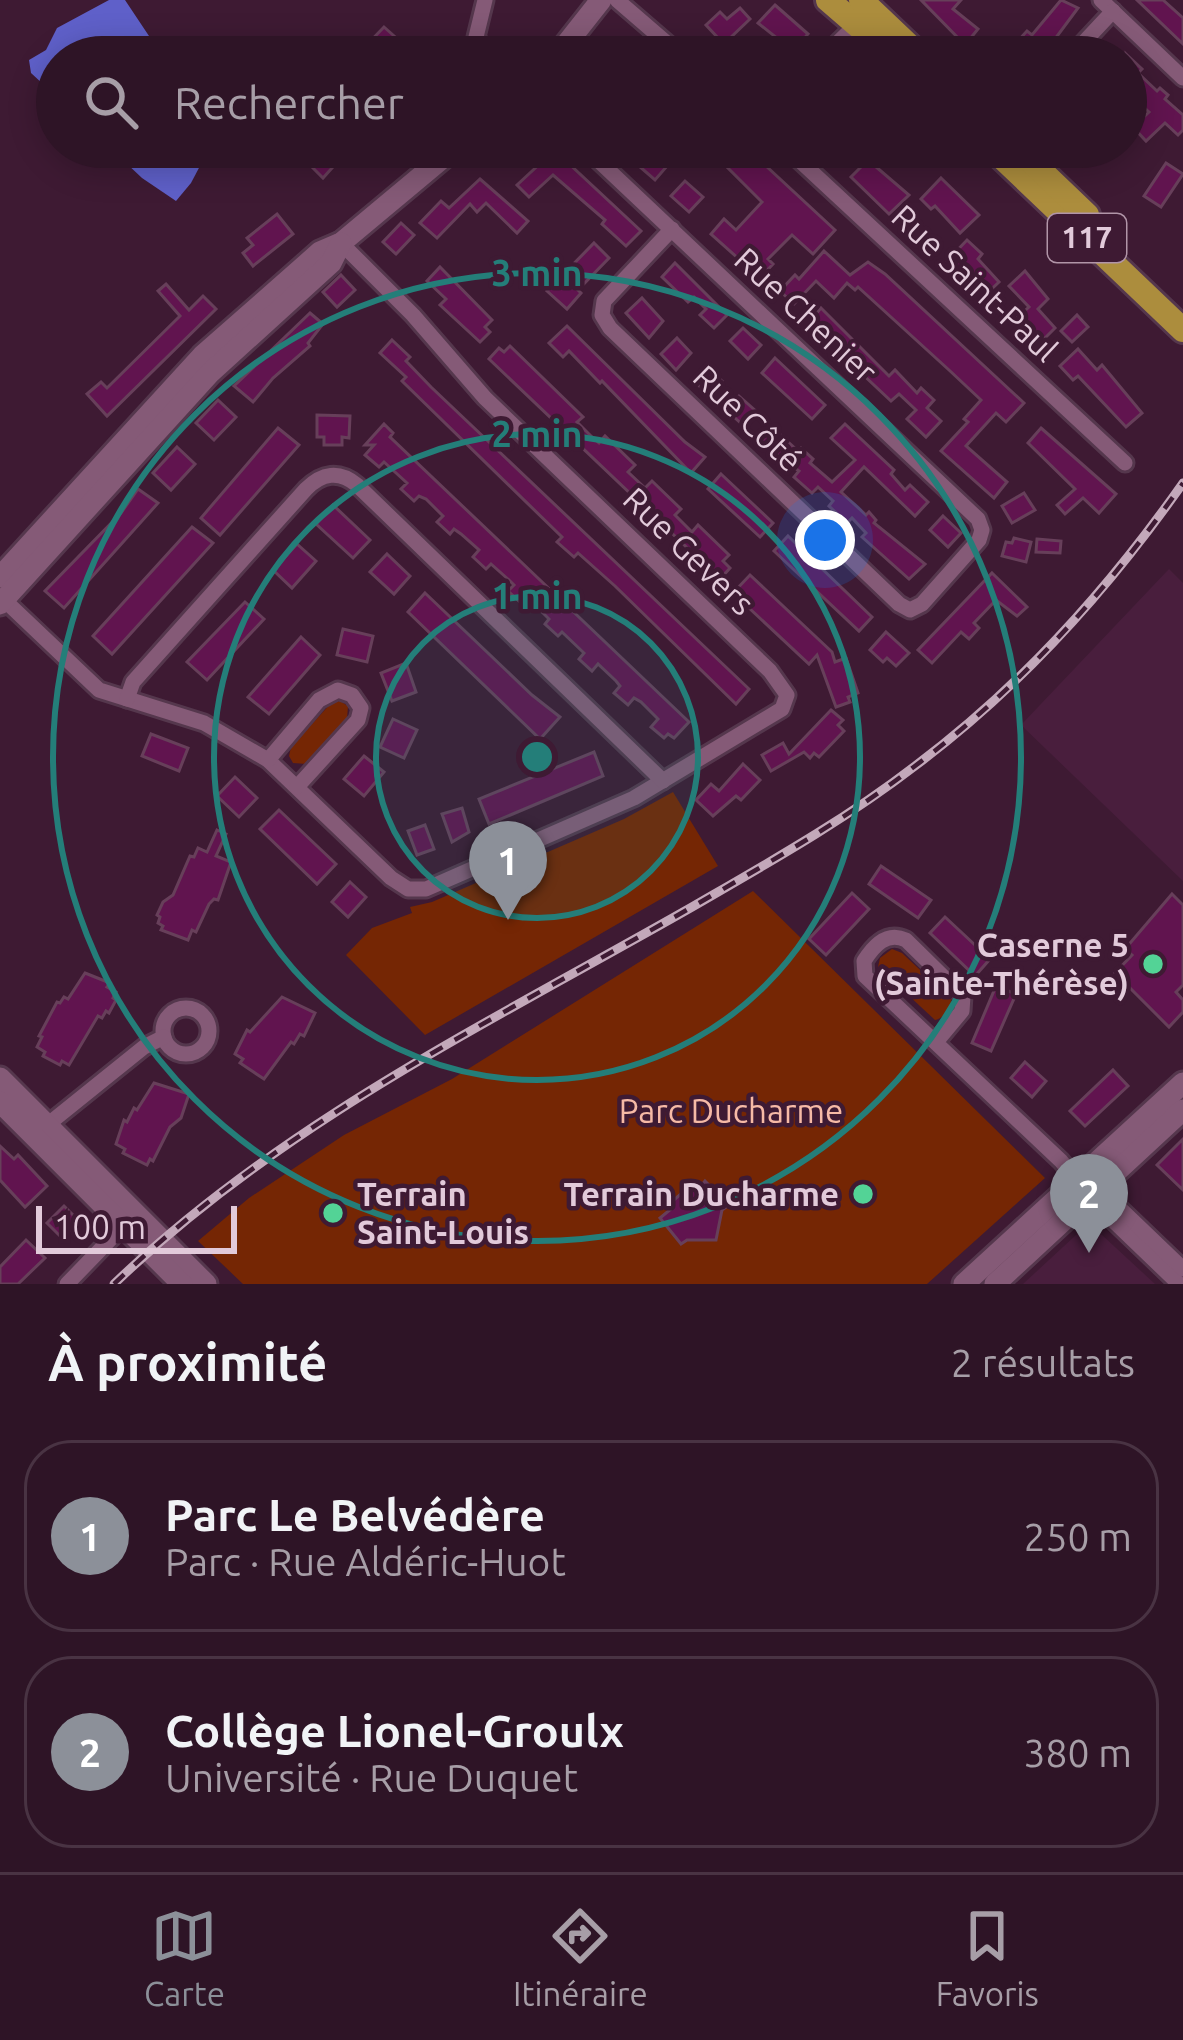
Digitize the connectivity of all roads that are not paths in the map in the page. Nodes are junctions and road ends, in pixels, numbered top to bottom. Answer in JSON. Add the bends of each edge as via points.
{"nodes":[{"id":1,"x":485,"y":0,"type":"edge"},
{"id":2,"x":601,"y":0,"type":"edge"},
{"id":3,"x":617,"y":0,"type":"edge"},
{"id":4,"x":828,"y":0,"type":"edge"},
{"id":5,"x":1107,"y":6,"type":"edge"},
{"id":6,"x":866,"y":8,"type":"edge"},
{"id":7,"x":476,"y":36,"type":"edge"},
{"id":8,"x":573,"y":36,"type":"edge"},
{"id":9,"x":659,"y":36,"type":"edge"},
{"id":10,"x":841,"y":36,"type":"edge"},
{"id":11,"x":882,"y":36,"type":"edge"},
{"id":12,"x":897,"y":36,"type":"edge"},
{"id":13,"x":1085,"y":36,"type":"edge"},
{"id":14,"x":1139,"y":36,"type":"edge"},
{"id":15,"x":1147,"y":44,"type":"edge"},
{"id":16,"x":1183,"y":78,"type":"edge"},
{"id":17,"x":431,"y":168,"type":"edge"},
{"id":18,"x":607,"y":168,"type":"edge"},
{"id":19,"x":808,"y":168,"type":"edge"},
{"id":20,"x":1013,"y":168,"type":"edge"},
{"id":21,"x":1038,"y":168,"type":"edge"},
{"id":22,"x":672,"y":229,"type":"junction"},
{"id":23,"x":341,"y":243,"type":"junction"},
{"id":24,"x":1183,"y":309,"type":"edge"},
{"id":25,"x":1183,"y":329,"type":"edge"},
{"id":26,"x":1125,"y":463,"type":"dead end"},
{"id":27,"x":1,"y":594,"type":"edge"},
{"id":28,"x":910,"y":610,"type":"joint"},
{"id":29,"x":128,"y":700,"type":"junction"},
{"id":30,"x":268,"y":760,"type":"junction"},
{"id":31,"x":663,"y":781,"type":"junction"},
{"id":32,"x":297,"y":787,"type":"junction"},
{"id":33,"x":164,"y":1036,"type":"dead end"},
{"id":34,"x":937,"y":1041,"type":"junction"},
{"id":35,"x":0,"y":1078,"type":"edge"},
{"id":36,"x":1183,"y":1083,"type":"edge"},
{"id":37,"x":0,"y":1102,"type":"edge"},
{"id":38,"x":1183,"y":1110,"type":"edge"},
{"id":39,"x":41,"y":1131,"type":"junction"},
{"id":40,"x":1088,"y":1188,"type":"junction"},
{"id":41,"x":129,"y":1221,"type":"junction"},
{"id":42,"x":1183,"y":1269,"type":"edge"},
{"id":43,"x":179,"y":1278,"type":"edge"},
{"id":44,"x":67,"y":1284,"type":"edge"},
{"id":45,"x":206,"y":1284,"type":"edge"},
{"id":46,"x":964,"y":1284,"type":"edge"},
{"id":47,"x":995,"y":1284,"type":"edge"},
{"id":48,"x":1179,"y":1284,"type":"edge"}],
"edges":[{"from":1,"to":7,"type":"street"},
{"from":2,"to":8,"type":"street"},
{"from":3,"to":9,"type":"street"},
{"from":4,"to":6,"type":"main road"},
{"from":5,"to":13,"type":"street"},
{"from":5,"to":14,"type":"street"},
{"from":6,"to":10,"type":"street"},
{"from":6,"to":11,"type":"main road"},
{"from":6,"to":12,"type":"main road"},
{"from":15,"to":16,"type":"street"},
{"from":17,"to":23,"type":"street"},
{"from":18,"to":22,"type":"street","name":"Rue Chenier"},
{"from":19,"to":26,"type":"street","name":"Rue Saint-Paul"},
{"from":20,"to":25,"type":"main road","number":"117"},
{"from":21,"to":24,"type":"main road","number":"117"},
{"from":22,"to":28,"type":"street","name":"Rue Côté","via":[[604,301],[610,328]]},
{"from":22,"to":28,"type":"street","name":"Rue Chenier","via":[[978,519],[979,540]]},
{"from":23,"to":27,"type":"street","via":[[331,262],[219,352]]},
{"from":23,"to":31,"type":"street","name":"Rue Gevers","via":[[485,398],[781,682],[788,700],[782,709]]},
{"from":27,"to":29,"type":"street","via":[[99,690]]},
{"from":29,"to":30,"type":"street","via":[[204,723]]},
{"from":29,"to":31,"type":"street","via":[[133,682],[306,489],[337,474]]},
{"from":30,"to":32,"type":"street"},
{"from":30,"to":32,"type":"street","via":[[324,695],[352,695],[358,720]]},
{"from":31,"to":32,"type":"street","via":[[418,890],[398,884]]},
{"from":33,"to":39,"type":"street"},
{"from":34,"to":34,"type":"street","via":[[864,972],[884,939],[905,940],[963,996],[962,1012]]},
{"from":34,"to":40,"type":"street"},
{"from":35,"to":39,"type":"street"},
{"from":36,"to":40,"type":"street"},
{"from":37,"to":39,"type":"street"},
{"from":38,"to":40,"type":"street"},
{"from":39,"to":41,"type":"street"},
{"from":40,"to":42,"type":"street"},
{"from":40,"to":46,"type":"street"},
{"from":40,"to":47,"type":"street"},
{"from":40,"to":48,"type":"street"},
{"from":41,"to":43,"type":"street"},
{"from":41,"to":44,"type":"street"},
{"from":43,"to":45,"type":"street"}]}
